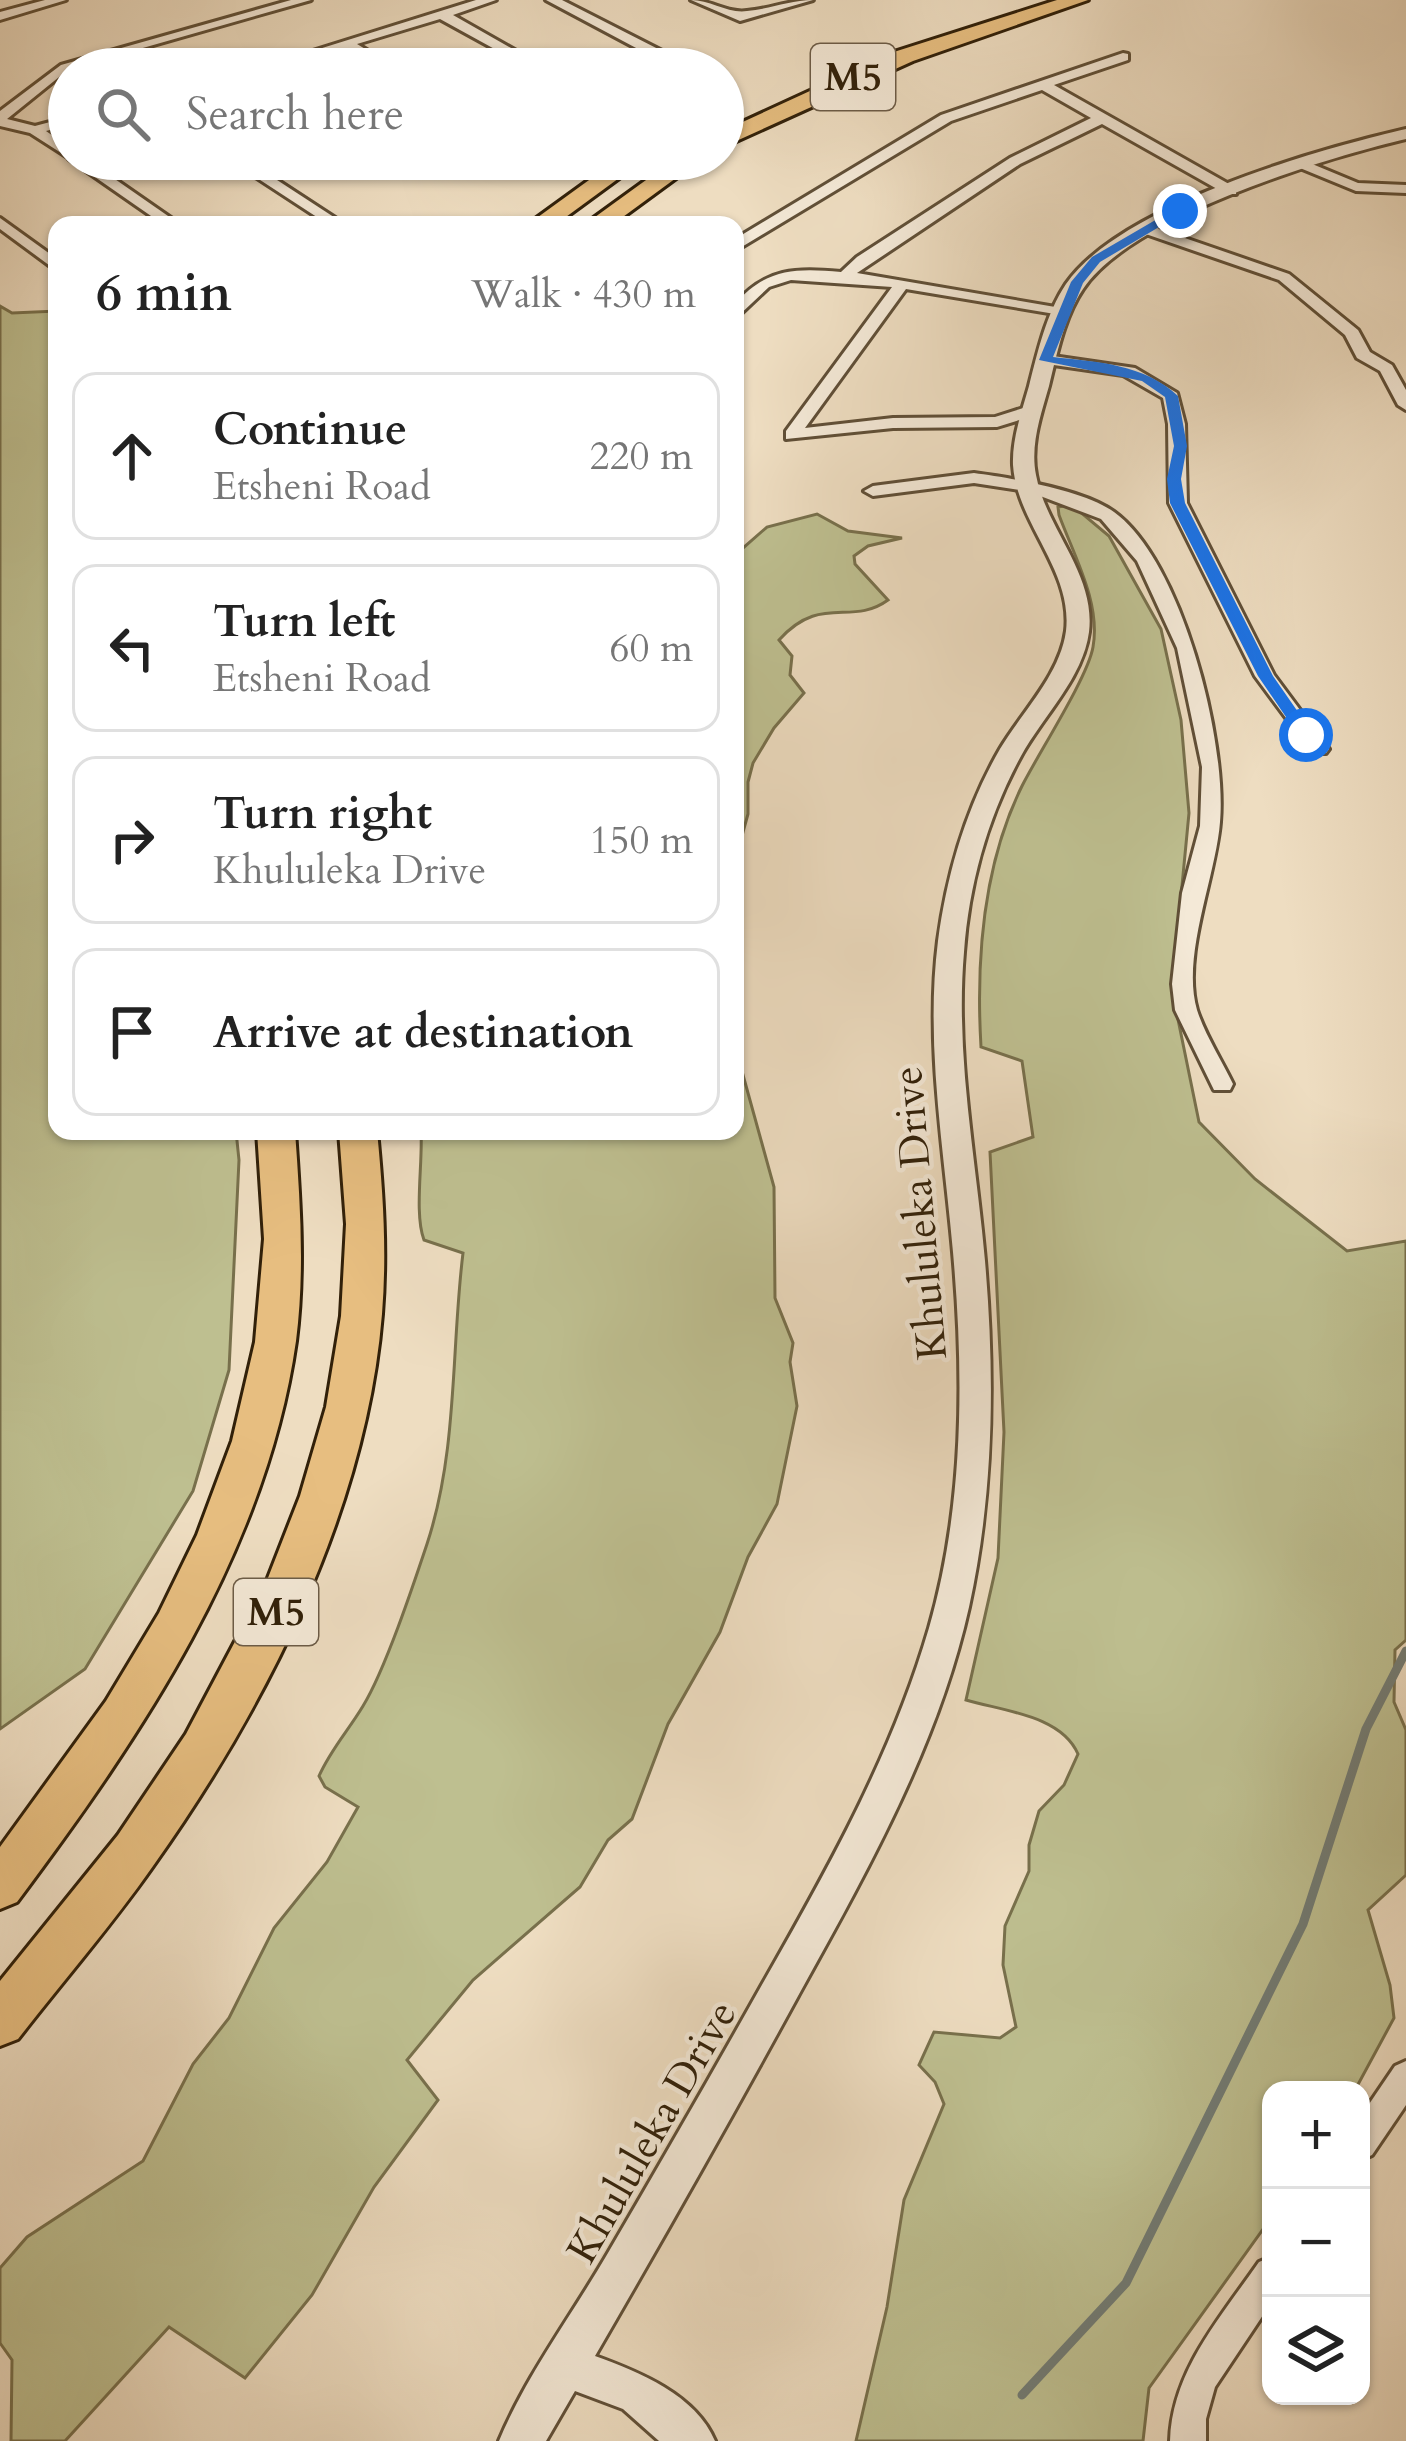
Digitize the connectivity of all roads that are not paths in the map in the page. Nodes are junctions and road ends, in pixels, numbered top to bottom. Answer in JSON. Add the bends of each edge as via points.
{"nodes":[{"id":1,"x":60,"y":0,"type":"edge"},
{"id":2,"x":305,"y":0,"type":"edge"},
{"id":3,"x":490,"y":0,"type":"edge"},
{"id":4,"x":552,"y":0,"type":"edge"},
{"id":5,"x":697,"y":0,"type":"edge"},
{"id":6,"x":807,"y":0,"type":"edge"},
{"id":7,"x":1003,"y":0,"type":"edge"},
{"id":8,"x":1078,"y":0,"type":"edge"},
{"id":9,"x":965,"y":11,"type":"dead end"},
{"id":10,"x":442,"y":15,"type":"junction"},
{"id":11,"x":0,"y":16,"type":"edge"},
{"id":12,"x":345,"y":43,"type":"junction"},
{"id":13,"x":136,"y":48,"type":"edge"},
{"id":14,"x":329,"y":48,"type":"edge"},
{"id":15,"x":354,"y":48,"type":"edge"},
{"id":16,"x":502,"y":48,"type":"edge"},
{"id":17,"x":647,"y":48,"type":"edge"},
{"id":18,"x":1124,"y":57,"type":"dead end"},
{"id":19,"x":48,"y":82,"type":"edge"},
{"id":20,"x":1040,"y":82,"type":"junction"},
{"id":21,"x":1102,"y":118,"type":"junction"},
{"id":22,"x":0,"y":120,"type":"edge"},
{"id":23,"x":48,"y":127,"type":"edge"},
{"id":24,"x":35,"y":130,"type":"junction"},
{"id":25,"x":744,"y":130,"type":"edge"},
{"id":26,"x":1406,"y":134,"type":"edge"},
{"id":27,"x":48,"y":139,"type":"edge"},
{"id":28,"x":1305,"y":165,"type":"junction"},
{"id":29,"x":106,"y":180,"type":"edge"},
{"id":30,"x":268,"y":180,"type":"edge"},
{"id":31,"x":603,"y":180,"type":"edge"},
{"id":32,"x":660,"y":180,"type":"edge"},
{"id":33,"x":1406,"y":189,"type":"edge"},
{"id":34,"x":1231,"y":191,"type":"junction"},
{"id":35,"x":160,"y":216,"type":"edge"},
{"id":36,"x":325,"y":216,"type":"edge"},
{"id":37,"x":551,"y":216,"type":"edge"},
{"id":38,"x":609,"y":216,"type":"edge"},
{"id":39,"x":0,"y":222,"type":"edge"},
{"id":40,"x":1145,"y":229,"type":"junction"},
{"id":41,"x":744,"y":240,"type":"edge"},
{"id":42,"x":48,"y":259,"type":"edge"},
{"id":43,"x":846,"y":275,"type":"junction"},
{"id":44,"x":900,"y":286,"type":"junction"},
{"id":45,"x":744,"y":305,"type":"edge"},
{"id":46,"x":1061,"y":313,"type":"junction"},
{"id":47,"x":1046,"y":360,"type":"junction"},
{"id":48,"x":1406,"y":405,"type":"edge"},
{"id":49,"x":1033,"y":410,"type":"junction"},
{"id":50,"x":1030,"y":486,"type":"junction"},
{"id":51,"x":873,"y":491,"type":"dead end"},
{"id":52,"x":1319,"y":749,"type":"dead end"},
{"id":53,"x":1222,"y":1084,"type":"dead end"},
{"id":54,"x":277,"y":1140,"type":"edge"},
{"id":55,"x":358,"y":1140,"type":"edge"},
{"id":56,"x":0,"y":1886,"type":"edge"},
{"id":57,"x":0,"y":2021,"type":"edge"},
{"id":58,"x":1406,"y":2078,"type":"edge"},
{"id":59,"x":1370,"y":2131,"type":"edge"},
{"id":60,"x":1262,"y":2288,"type":"edge"},
{"id":61,"x":566,"y":2366,"type":"junction"},
{"id":62,"x":521,"y":2441,"type":"edge"},
{"id":63,"x":693,"y":2441,"type":"edge"},
{"id":64,"x":1188,"y":2441,"type":"edge"}],
"edges":[{"from":1,"to":11,"type":"street"},
{"from":2,"to":13,"type":"street"},
{"from":3,"to":10,"type":"street"},
{"from":4,"to":17,"type":"street"},
{"from":5,"to":6,"type":"street","via":[[740,17]]},
{"from":7,"to":9,"type":"main road"},
{"from":8,"to":25,"type":"main road","number":"M5","via":[[904,56]]},
{"from":10,"to":12,"type":"street"},
{"from":10,"to":16,"type":"street"},
{"from":12,"to":14,"type":"street"},
{"from":12,"to":15,"type":"street"},
{"from":18,"to":20,"type":"street"},
{"from":19,"to":22,"type":"street"},
{"from":20,"to":21,"type":"street"},
{"from":20,"to":41,"type":"street","via":[[946,118]]},
{"from":21,"to":34,"type":"street"},
{"from":21,"to":43,"type":"street","via":[[1015,161]]},
{"from":22,"to":24,"type":"street"},
{"from":23,"to":24,"type":"street"},
{"from":24,"to":27,"type":"street"},
{"from":26,"to":28,"type":"street","name":"Khululeka Drive"},
{"from":28,"to":33,"type":"street","via":[[1357,187]]},
{"from":28,"to":34,"type":"street","name":"Khululeka Drive"},
{"from":29,"to":35,"type":"street"},
{"from":30,"to":36,"type":"street"},
{"from":31,"to":37,"type":"main road"},
{"from":32,"to":38,"type":"main road"},
{"from":34,"to":40,"type":"street","name":"Khululeka Drive"},
{"from":39,"to":42,"type":"street"},
{"from":40,"to":46,"type":"street","name":"Khululeka Drive","via":[[1096,260]]},
{"from":40,"to":48,"type":"street","via":[[1284,278],[1352,333]]},
{"from":43,"to":44,"type":"street"},
{"from":43,"to":45,"type":"street","via":[[804,272],[766,282]]},
{"from":44,"to":46,"type":"street"},
{"from":44,"to":49,"type":"street","via":[[792,435],[997,422]]},
{"from":46,"to":47,"type":"street","name":"Khululeka Drive"},
{"from":47,"to":49,"type":"street","name":"Khululeka Drive"},
{"from":47,"to":52,"type":"street","via":[[1106,366],[1147,378],[1172,396],[1178,503],[1265,676]]},
{"from":49,"to":50,"type":"street","name":"Khululeka Drive","via":[[1024,451]]},
{"from":50,"to":51,"type":"street","via":[[974,478]]},
{"from":50,"to":53,"type":"street","via":[[1088,504],[1116,524],[1144,560],[1186,648],[1212,767],[1183,984],[1186,1010]]},
{"from":50,"to":61,"type":"street","name":"Khululeka Drive","via":[[1073,588],[1079,632],[994,784],[956,910],[948,1056],[976,1395],[970,1502],[951,1610],[911,1738],[871,1826]]},
{"from":54,"to":56,"type":"main road","number":"M5","via":[[281,1306],[262,1406],[224,1531],[136,1700]]},
{"from":55,"to":57,"type":"main road","number":"M5","via":[[365,1268],[356,1367],[290,1582],[151,1830]]},
{"from":58,"to":59,"type":"street"},
{"from":60,"to":64,"type":"street","via":[[1201,2382]]},
{"from":61,"to":62,"type":"street","name":"Khululeka Drive"},
{"from":61,"to":63,"type":"street","via":[[637,2393]]}]}
